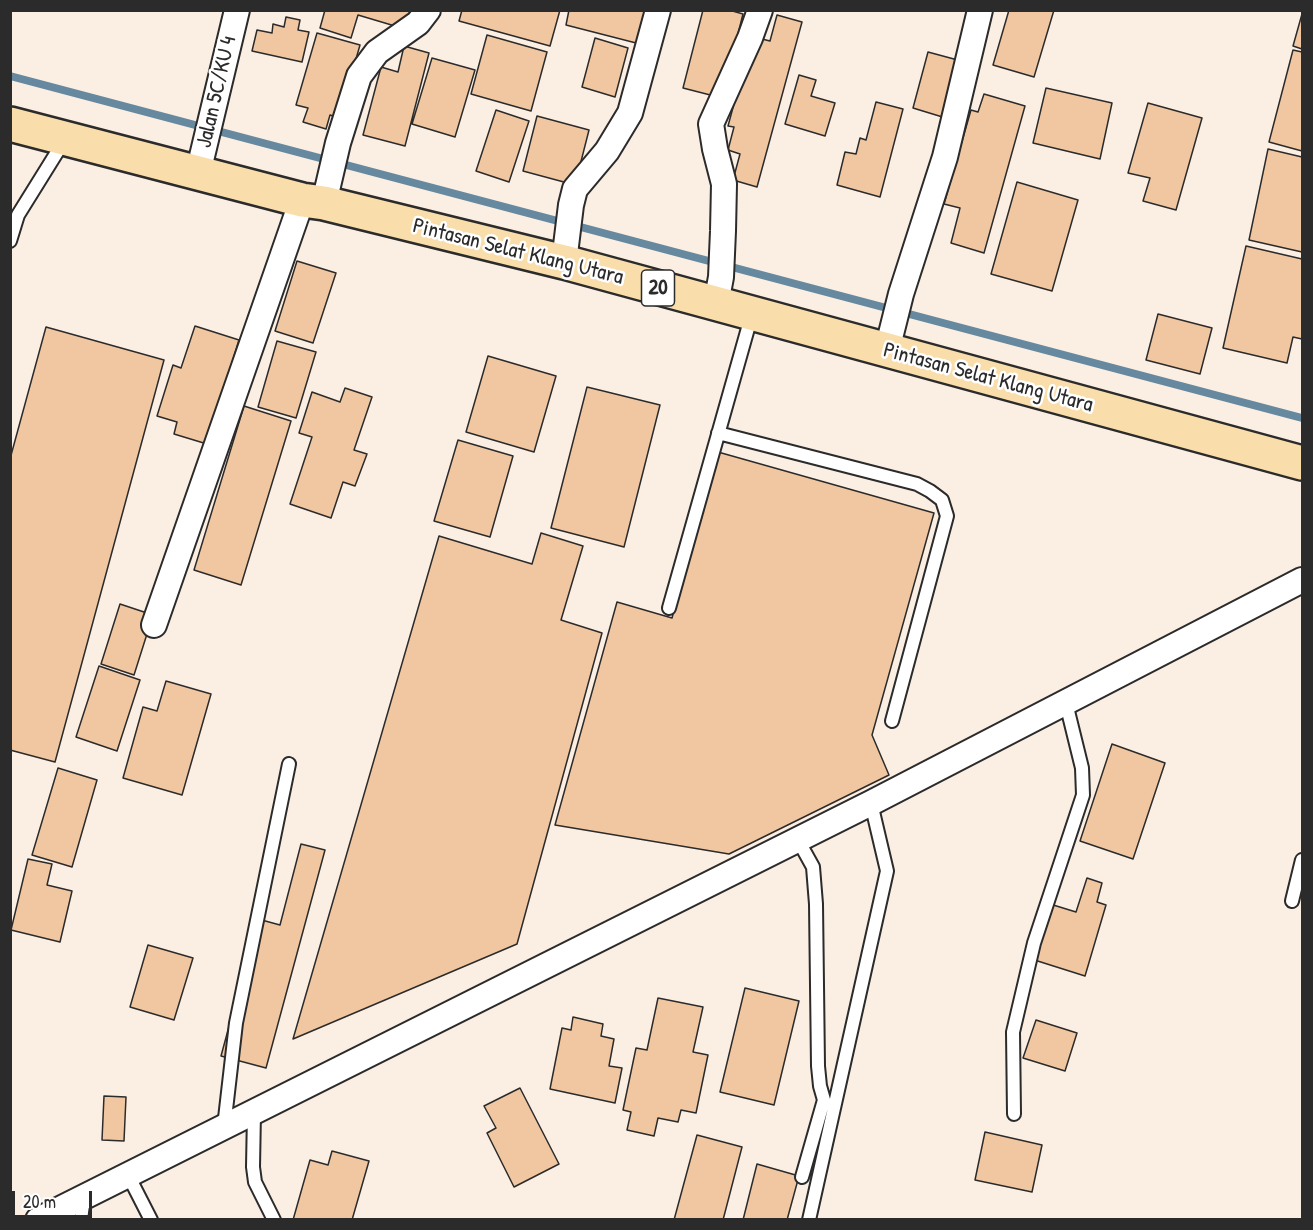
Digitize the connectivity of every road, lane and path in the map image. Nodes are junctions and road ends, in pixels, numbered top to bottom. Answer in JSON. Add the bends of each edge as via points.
{"nodes":[{"id":1,"x":237,"y":10,"type":"edge"},
{"id":2,"x":428,"y":10,"type":"edge"},
{"id":3,"x":658,"y":10,"type":"edge"},
{"id":4,"x":760,"y":10,"type":"edge"},
{"id":5,"x":980,"y":10,"type":"edge"},
{"id":6,"x":10,"y":124,"type":"edge"},
{"id":7,"x":66,"y":137,"type":"junction"},
{"id":8,"x":198,"y":173,"type":"junction"},
{"id":9,"x":318,"y":195,"type":"junction"},
{"id":10,"x":10,"y":241,"type":"edge"},
{"id":11,"x":566,"y":253,"type":"junction"},
{"id":12,"x":719,"y":290,"type":"junction"},
{"id":13,"x":752,"y":313,"type":"junction"},
{"id":14,"x":889,"y":339,"type":"junction"},
{"id":15,"x":718,"y":433,"type":"junction"},
{"id":16,"x":1302,"y":463,"type":"edge"},
{"id":17,"x":1302,"y":580,"type":"edge"},
{"id":18,"x":669,"y":608,"type":"dead end"},
{"id":19,"x":154,"y":625,"type":"dead end"},
{"id":20,"x":1066,"y":703,"type":"junction"},
{"id":21,"x":892,"y":721,"type":"dead end"},
{"id":22,"x":290,"y":764,"type":"dead end"},
{"id":23,"x":871,"y":803,"type":"junction"},
{"id":24,"x":800,"y":844,"type":"junction"},
{"id":25,"x":1302,"y":860,"type":"edge"},
{"id":26,"x":1292,"y":901,"type":"dead end"},
{"id":27,"x":254,"y":1112,"type":"junction"},
{"id":28,"x":1014,"y":1114,"type":"dead end"},
{"id":29,"x":224,"y":1127,"type":"junction"},
{"id":30,"x":128,"y":1175,"type":"junction"},
{"id":31,"x":802,"y":1177,"type":"dead end"},
{"id":32,"x":82,"y":1208,"type":"edge"},
{"id":33,"x":38,"y":1220,"type":"edge"},
{"id":34,"x":151,"y":1220,"type":"edge"},
{"id":35,"x":274,"y":1220,"type":"edge"},
{"id":36,"x":808,"y":1220,"type":"edge"}],
"edges":[{"from":1,"to":8,"type":"street","name":"Jalan 5C/KU 4"},
{"from":2,"to":9,"type":"street","via":[[418,23],[377,52],[359,76]]},
{"from":3,"to":11,"type":"street","via":[[630,113],[607,151],[575,189]]},
{"from":4,"to":12,"type":"street","via":[[711,124],[724,184]]},
{"from":5,"to":14,"type":"street","via":[[945,157]]},
{"from":6,"to":7,"type":"highway","name":"Pintasan Selat Klang Utara","number":"20"},
{"from":7,"to":8,"type":"highway","name":"Pintasan Selat Klang Utara","number":"20"},
{"from":7,"to":10,"type":"lane","via":[[18,215]]},
{"from":8,"to":9,"type":"highway","name":"Pintasan Selat Klang Utara","number":"20"},
{"from":9,"to":11,"type":"highway","name":"Pintasan Selat Klang Utara","number":"20"},
{"from":9,"to":19,"type":"street"},
{"from":11,"to":12,"type":"highway","name":"Pintasan Selat Klang Utara","number":"20"},
{"from":12,"to":13,"type":"highway","name":"Pintasan Selat Klang Utara","number":"20"},
{"from":13,"to":14,"type":"highway","name":"Pintasan Selat Klang Utara","number":"20"},
{"from":13,"to":15,"type":"lane"},
{"from":14,"to":16,"type":"highway","name":"Pintasan Selat Klang Utara","number":"20"},
{"from":15,"to":18,"type":"lane"},
{"from":15,"to":21,"type":"lane","via":[[917,484],[942,501],[948,516]]},
{"from":17,"to":20,"type":"street"},
{"from":20,"to":23,"type":"street"},
{"from":20,"to":28,"type":"lane","via":[[1082,768],[1083,795],[1034,943],[1012,1032]]},
{"from":22,"to":29,"type":"lane","via":[[236,1023]]},
{"from":23,"to":24,"type":"street"},
{"from":23,"to":36,"type":"lane","via":[[886,871]]},
{"from":24,"to":27,"type":"street"},
{"from":24,"to":31,"type":"lane","via":[[813,867],[818,1066],[824,1100]]},
{"from":25,"to":26,"type":"lane"},
{"from":27,"to":29,"type":"street"},
{"from":27,"to":35,"type":"lane","via":[[255,1182]]},
{"from":29,"to":30,"type":"street"},
{"from":30,"to":32,"type":"street"},
{"from":30,"to":34,"type":"lane"},
{"from":32,"to":33,"type":"street"}]}
